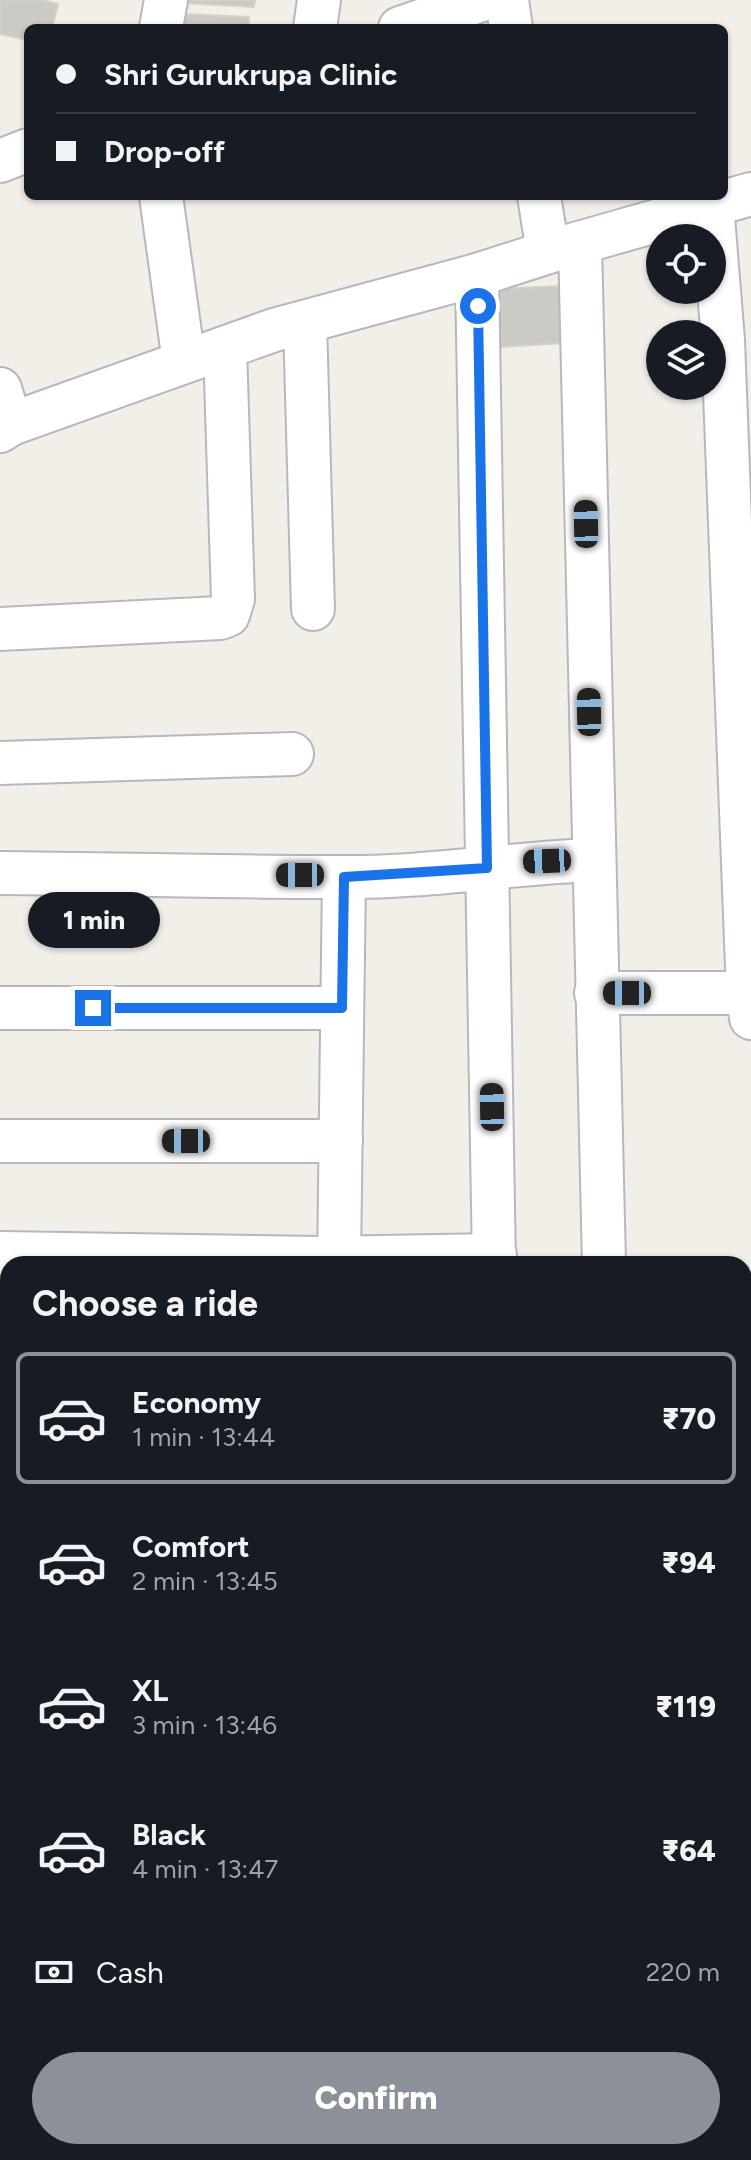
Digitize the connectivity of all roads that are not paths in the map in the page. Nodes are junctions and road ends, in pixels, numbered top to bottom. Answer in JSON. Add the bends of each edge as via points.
{"nodes":[{"id":1,"x":166,"y":0,"type":"edge"},
{"id":2,"x":319,"y":0,"type":"edge"},
{"id":3,"x":482,"y":0,"type":"edge"},
{"id":4,"x":507,"y":0,"type":"edge"},
{"id":5,"x":162,"y":24,"type":"edge"},
{"id":6,"x":316,"y":24,"type":"edge"},
{"id":7,"x":412,"y":24,"type":"edge"},
{"id":8,"x":510,"y":24,"type":"edge"},
{"id":9,"x":24,"y":152,"type":"edge"},
{"id":10,"x":0,"y":161,"type":"edge"},
{"id":11,"x":162,"y":200,"type":"edge"},
{"id":12,"x":541,"y":200,"type":"edge"},
{"id":13,"x":731,"y":200,"type":"edge"},
{"id":14,"x":564,"y":248,"type":"junction"},
{"id":15,"x":477,"y":275,"type":"junction"},
{"id":16,"x":305,"y":322,"type":"junction"},
{"id":17,"x":737,"y":338,"type":"edge"},
{"id":18,"x":225,"y":348,"type":"junction"},
{"id":19,"x":184,"y":362,"type":"junction"},
{"id":20,"x":4,"y":415,"type":"edge"},
{"id":21,"x":739,"y":460,"type":"edge"},
{"id":22,"x":742,"y":607,"type":"edge"},
{"id":23,"x":313,"y":609,"type":"dead end"},
{"id":24,"x":0,"y":629,"type":"edge"},
{"id":25,"x":292,"y":754,"type":"dead end"},
{"id":26,"x":0,"y":763,"type":"edge"},
{"id":27,"x":593,"y":860,"type":"junction"},
{"id":28,"x":487,"y":868,"type":"junction"},
{"id":29,"x":0,"y":873,"type":"edge"},
{"id":30,"x":344,"y":877,"type":"junction"},
{"id":31,"x":596,"y":993,"type":"junction"},
{"id":32,"x":750,"y":1005,"type":"edge"},
{"id":33,"x":0,"y":1008,"type":"edge"},
{"id":34,"x":342,"y":1008,"type":"junction"},
{"id":35,"x":0,"y":1141,"type":"edge"},
{"id":36,"x":341,"y":1141,"type":"junction"},
{"id":37,"x":0,"y":1253,"type":"edge"},
{"id":38,"x":127,"y":1256,"type":"edge"},
{"id":39,"x":339,"y":1256,"type":"edge"},
{"id":40,"x":494,"y":1256,"type":"edge"},
{"id":41,"x":604,"y":1256,"type":"edge"}],
"edges":[{"from":1,"to":5,"type":"street"},
{"from":2,"to":6,"type":"street"},
{"from":3,"to":7,"type":"street"},
{"from":4,"to":8,"type":"street"},
{"from":9,"to":10,"type":"street"},
{"from":11,"to":19,"type":"street"},
{"from":12,"to":14,"type":"street"},
{"from":13,"to":14,"type":"street"},
{"from":13,"to":17,"type":"street"},
{"from":14,"to":15,"type":"street"},
{"from":14,"to":27,"type":"street"},
{"from":15,"to":16,"type":"street"},
{"from":15,"to":28,"type":"street"},
{"from":16,"to":18,"type":"street"},
{"from":16,"to":23,"type":"street"},
{"from":17,"to":21,"type":"street"},
{"from":18,"to":19,"type":"street"},
{"from":18,"to":24,"type":"street","via":[[233,599],[228,615]]},
{"from":19,"to":20,"type":"street"},
{"from":21,"to":22,"type":"street"},
{"from":22,"to":32,"type":"street"},
{"from":25,"to":26,"type":"street"},
{"from":27,"to":28,"type":"street"},
{"from":27,"to":31,"type":"street"},
{"from":28,"to":30,"type":"street"},
{"from":28,"to":40,"type":"street"},
{"from":29,"to":30,"type":"street"},
{"from":30,"to":34,"type":"street"},
{"from":31,"to":32,"type":"street"},
{"from":31,"to":41,"type":"street"},
{"from":33,"to":34,"type":"street"},
{"from":34,"to":36,"type":"street"},
{"from":35,"to":36,"type":"street"},
{"from":36,"to":39,"type":"street"},
{"from":37,"to":38,"type":"street"}]}
